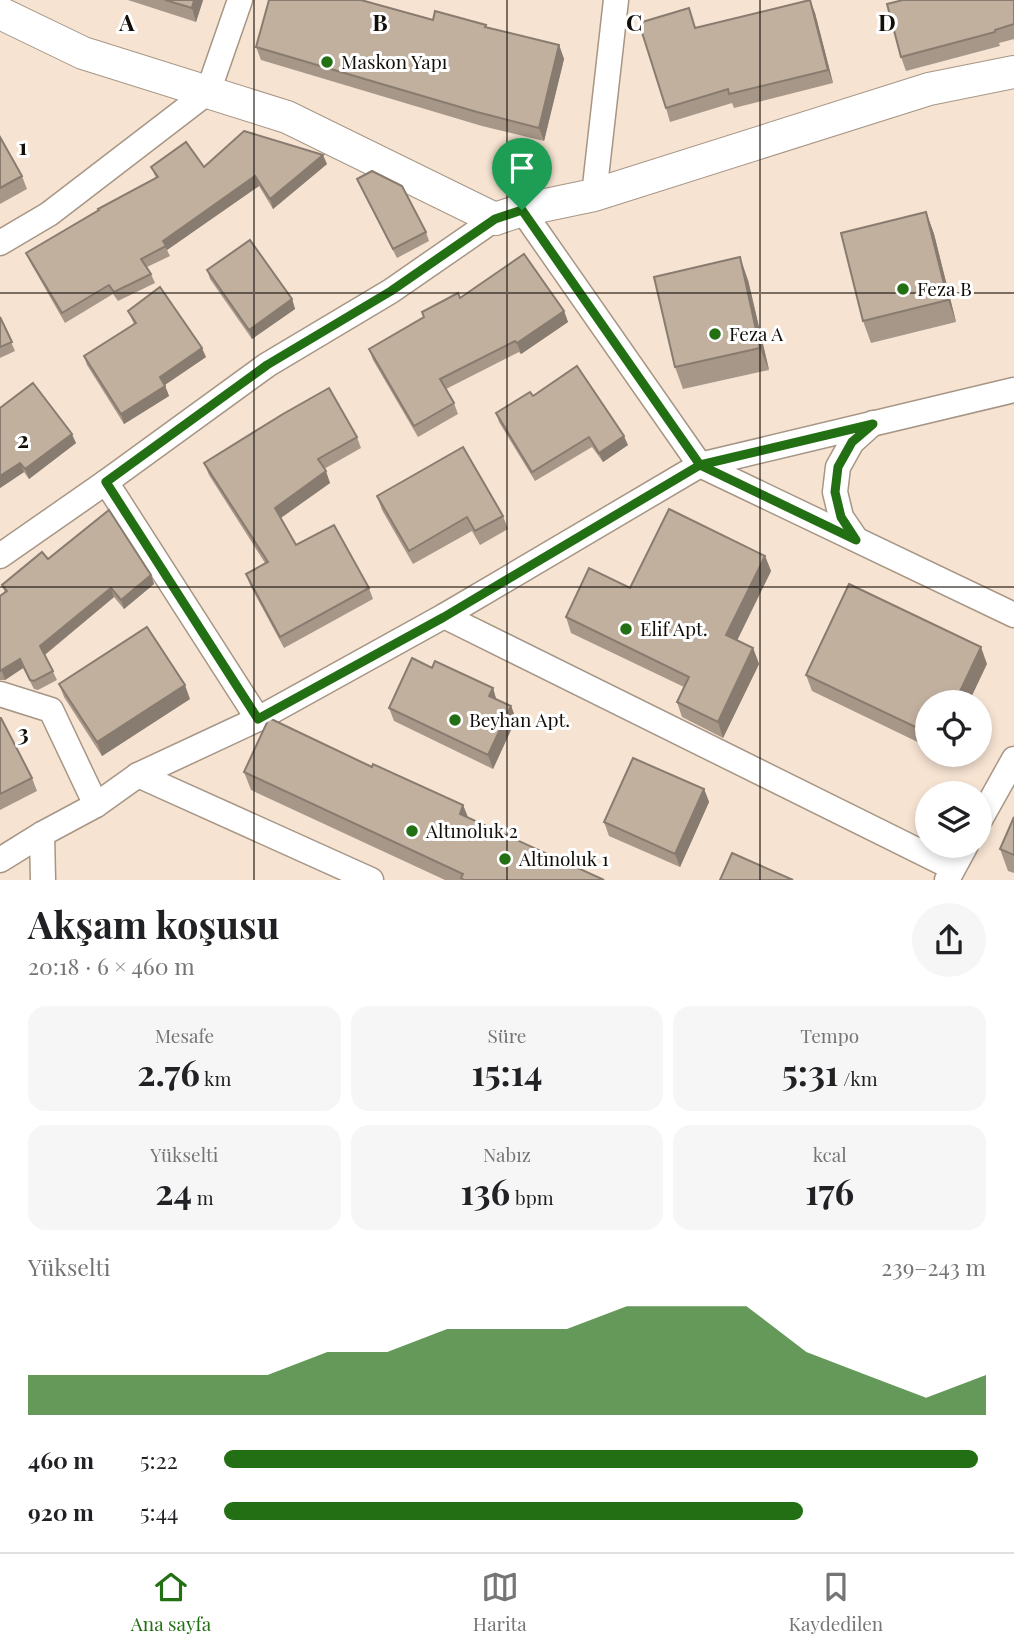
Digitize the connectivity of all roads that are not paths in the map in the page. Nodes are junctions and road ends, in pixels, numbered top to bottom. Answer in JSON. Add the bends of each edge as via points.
{"nodes":[{"id":1,"x":240,"y":0,"type":"edge"},
{"id":2,"x":615,"y":0,"type":"edge"},
{"id":3,"x":0,"y":13,"type":"edge"},
{"id":4,"x":1014,"y":72,"type":"edge"},
{"id":5,"x":208,"y":92,"type":"junction"},
{"id":6,"x":594,"y":195,"type":"junction"},
{"id":7,"x":508,"y":214,"type":"junction"},
{"id":8,"x":0,"y":243,"type":"edge"},
{"id":9,"x":1014,"y":390,"type":"edge"},
{"id":10,"x":873,"y":424,"type":"junction"},
{"id":11,"x":700,"y":465,"type":"junction"},
{"id":12,"x":106,"y":482,"type":"junction"},
{"id":13,"x":856,"y":540,"type":"junction"},
{"id":14,"x":0,"y":556,"type":"edge"},
{"id":15,"x":1014,"y":615,"type":"edge"},
{"id":16,"x":444,"y":617,"type":"junction"},
{"id":17,"x":0,"y":694,"type":"edge"},
{"id":18,"x":258,"y":719,"type":"junction"},
{"id":19,"x":1014,"y":759,"type":"edge"},
{"id":20,"x":138,"y":775,"type":"junction"},
{"id":21,"x":992,"y":798,"type":"edge"},
{"id":22,"x":96,"y":805,"type":"junction"},
{"id":23,"x":42,"y":834,"type":"junction"},
{"id":24,"x":959,"y":858,"type":"edge"},
{"id":25,"x":0,"y":860,"type":"edge"},
{"id":26,"x":950,"y":874,"type":"edge"},
{"id":27,"x":43,"y":880,"type":"edge"},
{"id":28,"x":371,"y":880,"type":"edge"}],
"edges":[{"from":1,"to":5,"type":"street"},
{"from":2,"to":6,"type":"street"},
{"from":3,"to":5,"type":"street","via":[[83,53]]},
{"from":4,"to":6,"type":"street","via":[[929,89]]},
{"from":5,"to":7,"type":"street","via":[[287,117]]},
{"from":5,"to":8,"type":"street","via":[[49,214]]},
{"from":6,"to":7,"type":"street"},
{"from":7,"to":11,"type":"street"},
{"from":7,"to":12,"type":"street","via":[[267,365]]},
{"from":9,"to":10,"type":"street"},
{"from":10,"to":11,"type":"street"},
{"from":10,"to":13,"type":"street","via":[[852,442],[838,467],[835,492],[841,517]]},
{"from":11,"to":13,"type":"street"},
{"from":11,"to":16,"type":"street"},
{"from":12,"to":14,"type":"street"},
{"from":12,"to":18,"type":"street"},
{"from":13,"to":15,"type":"street"},
{"from":16,"to":18,"type":"street"},
{"from":16,"to":26,"type":"street"},
{"from":17,"to":22,"type":"street","via":[[51,710]]},
{"from":18,"to":20,"type":"street"},
{"from":19,"to":21,"type":"street"},
{"from":20,"to":22,"type":"street"},
{"from":20,"to":28,"type":"street"},
{"from":22,"to":23,"type":"street"},
{"from":23,"to":25,"type":"street"},
{"from":23,"to":27,"type":"street"},
{"from":24,"to":26,"type":"street"}]}
